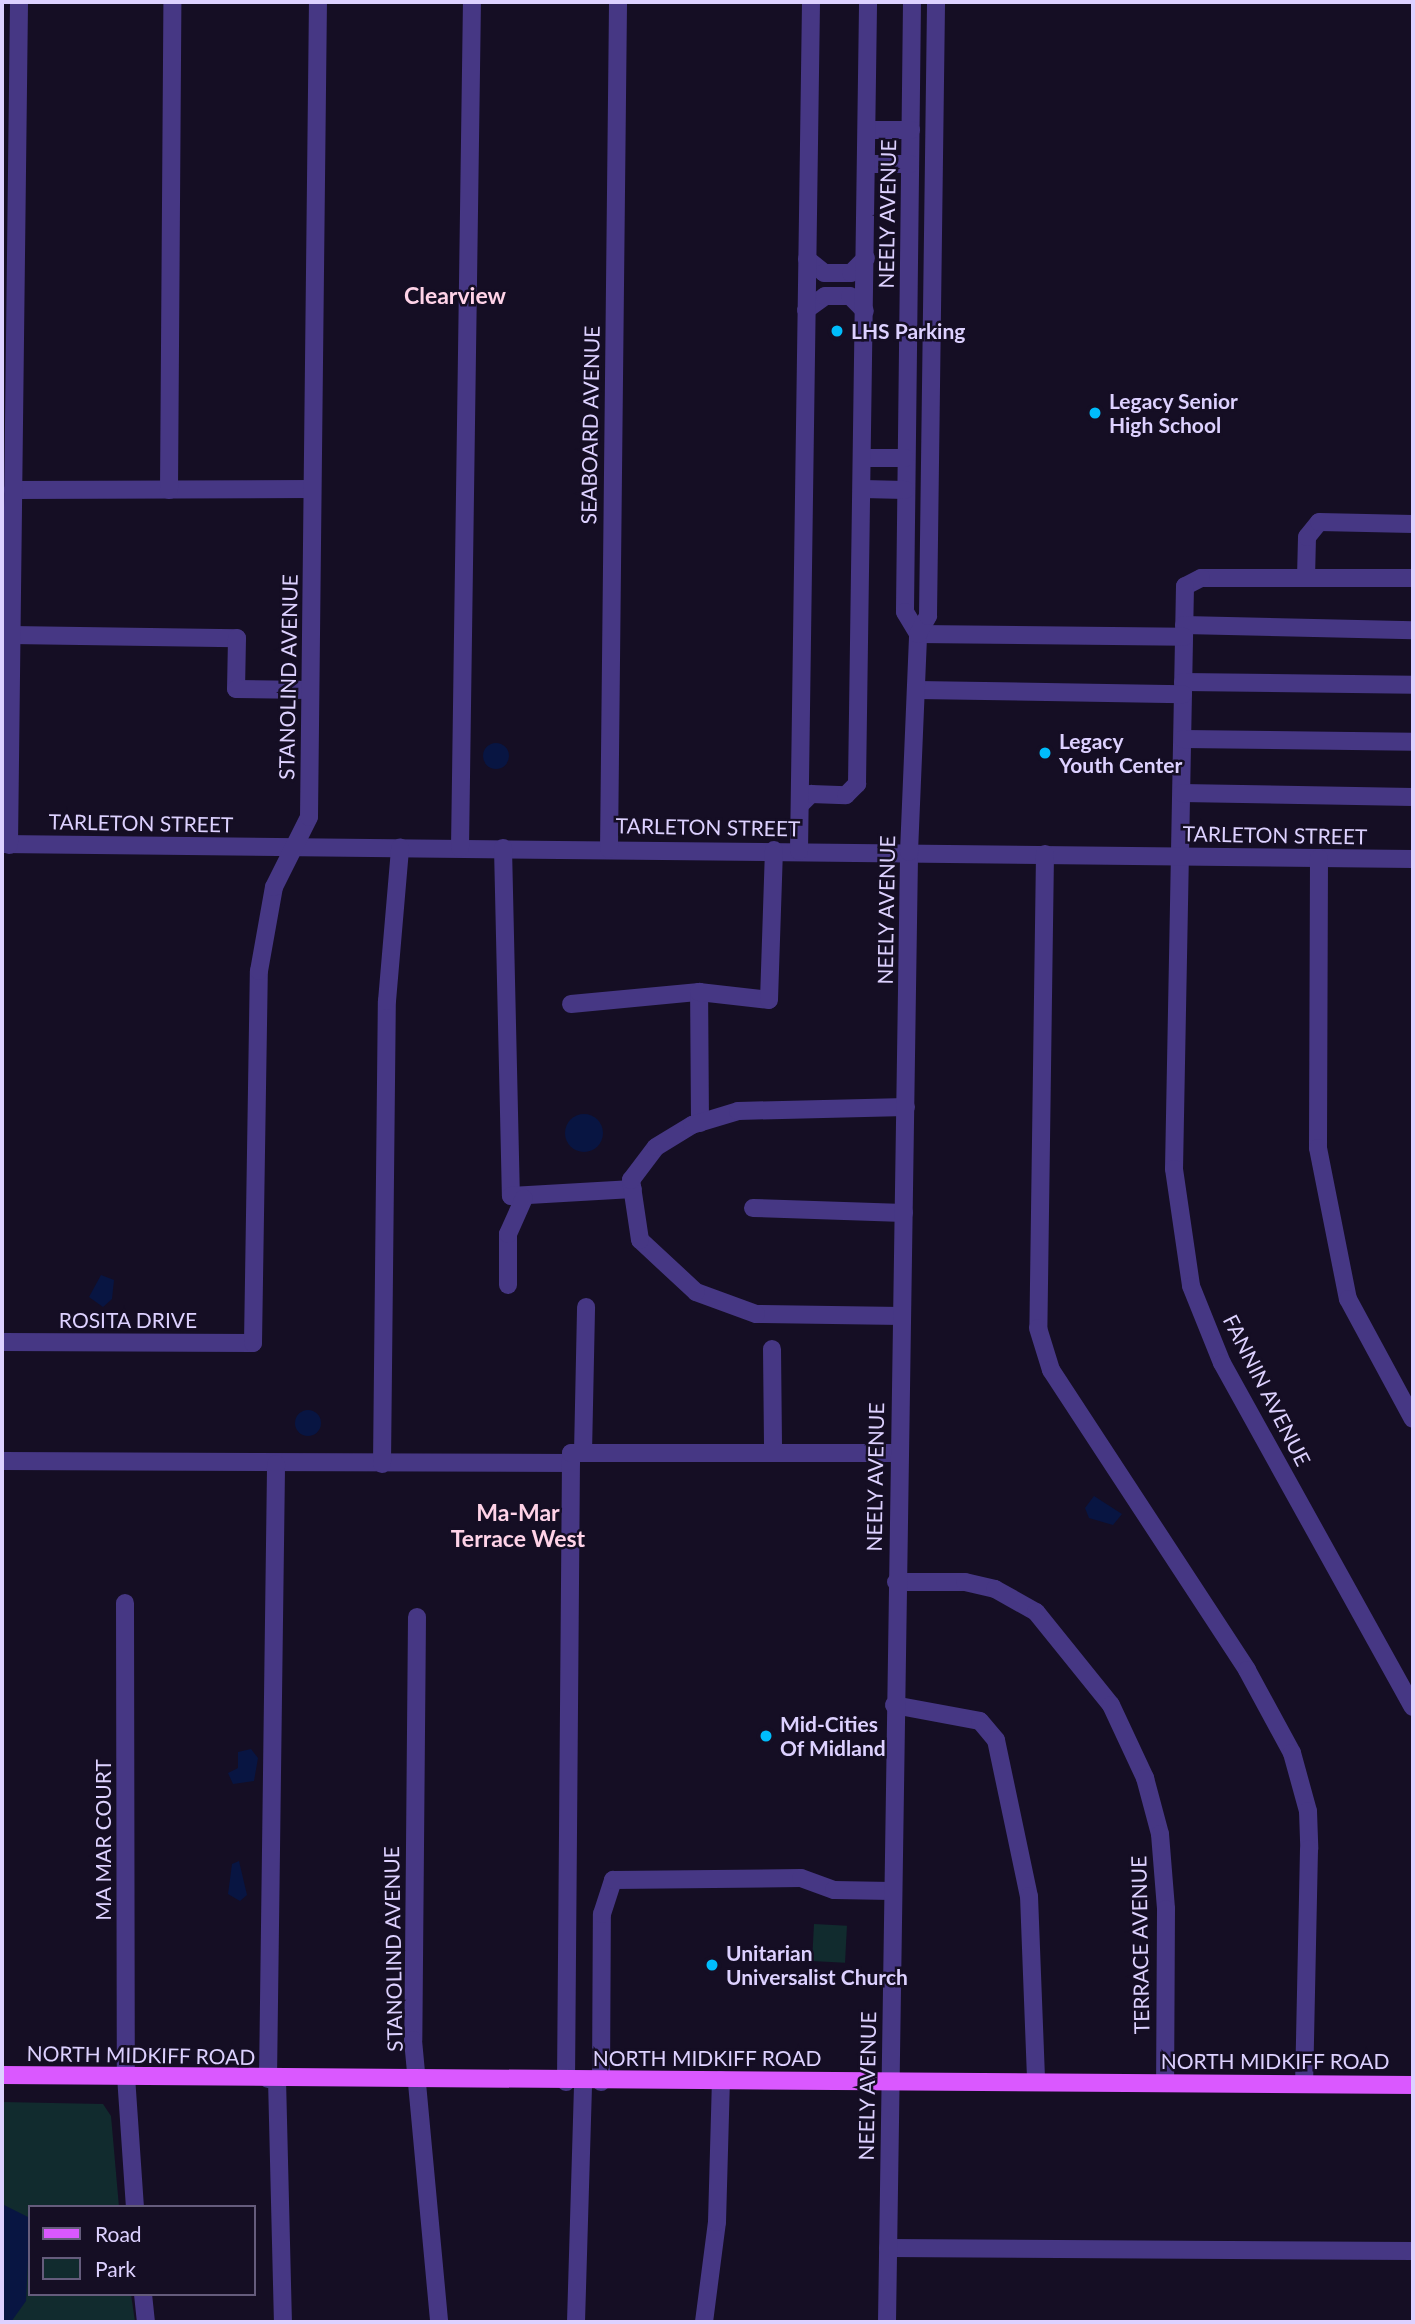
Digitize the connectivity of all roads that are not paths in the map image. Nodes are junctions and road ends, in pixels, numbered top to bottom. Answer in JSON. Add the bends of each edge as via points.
{"nodes":[{"id":1,"x":19,"y":2,"type":"edge"},
{"id":2,"x":172,"y":2,"type":"edge"},
{"id":3,"x":318,"y":2,"type":"edge"},
{"id":4,"x":472,"y":2,"type":"edge"},
{"id":5,"x":618,"y":2,"type":"edge"},
{"id":6,"x":811,"y":2,"type":"edge"},
{"id":7,"x":868,"y":2,"type":"edge"},
{"id":8,"x":912,"y":2,"type":"edge"},
{"id":9,"x":936,"y":2,"type":"edge"},
{"id":10,"x":867,"y":130,"type":"junction"},
{"id":11,"x":911,"y":130,"type":"junction"},
{"id":12,"x":867,"y":164,"type":"junction"},
{"id":13,"x":910,"y":164,"type":"junction"},
{"id":14,"x":866,"y":258,"type":"junction"},
{"id":15,"x":807,"y":259,"type":"junction"},
{"id":16,"x":806,"y":310,"type":"junction"},
{"id":17,"x":865,"y":311,"type":"junction"},
{"id":18,"x":863,"y":458,"type":"junction"},
{"id":19,"x":905,"y":458,"type":"junction"},
{"id":20,"x":13,"y":489,"type":"junction"},
{"id":21,"x":312,"y":489,"type":"junction"},
{"id":22,"x":863,"y":489,"type":"junction"},
{"id":23,"x":169,"y":490,"type":"junction"},
{"id":24,"x":905,"y":490,"type":"junction"},
{"id":25,"x":1413,"y":524,"type":"edge"},
{"id":26,"x":1306,"y":578,"type":"junction"},
{"id":27,"x":1413,"y":578,"type":"edge"},
{"id":28,"x":1413,"y":630,"type":"edge"},
{"id":29,"x":1184,"y":631,"type":"junction"},
{"id":30,"x":918,"y":634,"type":"junction"},
{"id":31,"x":11,"y":635,"type":"junction"},
{"id":32,"x":1413,"y":685,"type":"edge"},
{"id":33,"x":1183,"y":688,"type":"junction"},
{"id":34,"x":310,"y":690,"type":"junction"},
{"id":35,"x":917,"y":690,"type":"junction"},
{"id":36,"x":1183,"y":739,"type":"junction"},
{"id":37,"x":1413,"y":742,"type":"edge"},
{"id":38,"x":1182,"y":793,"type":"junction"},
{"id":39,"x":1413,"y":797,"type":"edge"},
{"id":40,"x":800,"y":805,"type":"junction"},
{"id":41,"x":5,"y":845,"type":"edge"},
{"id":42,"x":296,"y":848,"type":"junction"},
{"id":43,"x":400,"y":848,"type":"junction"},
{"id":44,"x":460,"y":848,"type":"junction"},
{"id":45,"x":503,"y":848,"type":"junction"},
{"id":46,"x":609,"y":849,"type":"junction"},
{"id":47,"x":774,"y":850,"type":"junction"},
{"id":48,"x":799,"y":851,"type":"junction"},
{"id":49,"x":909,"y":852,"type":"junction"},
{"id":50,"x":1045,"y":854,"type":"junction"},
{"id":51,"x":1181,"y":857,"type":"junction"},
{"id":52,"x":1319,"y":858,"type":"junction"},
{"id":53,"x":1413,"y":859,"type":"edge"},
{"id":54,"x":699,"y":992,"type":"junction"},
{"id":55,"x":571,"y":1004,"type":"dead end"},
{"id":56,"x":906,"y":1107,"type":"junction"},
{"id":57,"x":700,"y":1123,"type":"junction"},
{"id":58,"x":632,"y":1189,"type":"junction"},
{"id":59,"x":524,"y":1198,"type":"junction"},
{"id":60,"x":753,"y":1208,"type":"dead end"},
{"id":61,"x":904,"y":1213,"type":"junction"},
{"id":62,"x":508,"y":1285,"type":"dead end"},
{"id":63,"x":586,"y":1307,"type":"dead end"},
{"id":64,"x":902,"y":1317,"type":"junction"},
{"id":65,"x":2,"y":1342,"type":"edge"},
{"id":66,"x":253,"y":1343,"type":"joint"},
{"id":67,"x":772,"y":1349,"type":"dead end"},
{"id":68,"x":1413,"y":1419,"type":"edge"},
{"id":69,"x":773,"y":1452,"type":"junction"},
{"id":70,"x":898,"y":1453,"type":"junction"},
{"id":71,"x":577,"y":1458,"type":"junction"},
{"id":72,"x":2,"y":1461,"type":"edge"},
{"id":73,"x":276,"y":1464,"type":"junction"},
{"id":74,"x":382,"y":1464,"type":"junction"},
{"id":75,"x":896,"y":1582,"type":"junction"},
{"id":76,"x":125,"y":1603,"type":"dead end"},
{"id":77,"x":417,"y":1617,"type":"dead end"},
{"id":78,"x":894,"y":1705,"type":"junction"},
{"id":79,"x":1413,"y":1707,"type":"edge"},
{"id":80,"x":892,"y":1891,"type":"junction"},
{"id":81,"x":2,"y":2075,"type":"edge"},
{"id":82,"x":126,"y":2076,"type":"junction"},
{"id":83,"x":273,"y":2079,"type":"junction"},
{"id":84,"x":890,"y":2079,"type":"junction"},
{"id":85,"x":721,"y":2080,"type":"junction"},
{"id":86,"x":1036,"y":2081,"type":"junction"},
{"id":87,"x":583,"y":2082,"type":"junction"},
{"id":88,"x":421,"y":2083,"type":"junction"},
{"id":89,"x":1165,"y":2083,"type":"junction"},
{"id":90,"x":1304,"y":2084,"type":"junction"},
{"id":91,"x":1413,"y":2085,"type":"edge"},
{"id":92,"x":135,"y":2205,"type":"edge"},
{"id":93,"x":888,"y":2248,"type":"junction"},
{"id":94,"x":1413,"y":2251,"type":"edge"},
{"id":95,"x":143,"y":2296,"type":"edge"},
{"id":96,"x":146,"y":2322,"type":"edge"},
{"id":97,"x":283,"y":2322,"type":"edge"},
{"id":98,"x":439,"y":2322,"type":"edge"},
{"id":99,"x":576,"y":2322,"type":"edge"},
{"id":100,"x":704,"y":2322,"type":"edge"},
{"id":101,"x":887,"y":2322,"type":"edge"}],
"edges":[{"from":1,"to":20,"type":"street"},
{"from":2,"to":23,"type":"street"},
{"from":3,"to":21,"type":"street","name":"STANOLIND AVENUE"},
{"from":4,"to":44,"type":"street"},
{"from":5,"to":46,"type":"street","name":"SEABOARD AVENUE"},
{"from":6,"to":15,"type":"street"},
{"from":7,"to":10,"type":"street"},
{"from":8,"to":11,"type":"street","name":"NEELY AVENUE"},
{"from":9,"to":30,"type":"street","name":"NEELY AVENUE","via":[[928,616]]},
{"from":10,"to":11,"type":"street"},
{"from":10,"to":12,"type":"street"},
{"from":11,"to":13,"type":"street","name":"NEELY AVENUE"},
{"from":12,"to":13,"type":"street"},
{"from":12,"to":14,"type":"street"},
{"from":13,"to":19,"type":"street","name":"NEELY AVENUE"},
{"from":14,"to":15,"type":"street","via":[[851,273],[824,273]]},
{"from":14,"to":17,"type":"street"},
{"from":15,"to":16,"type":"street"},
{"from":16,"to":17,"type":"street","via":[[825,296],[850,296]]},
{"from":16,"to":40,"type":"street"},
{"from":17,"to":18,"type":"street"},
{"from":18,"to":19,"type":"street"},
{"from":18,"to":22,"type":"street"},
{"from":19,"to":24,"type":"street","name":"NEELY AVENUE"},
{"from":20,"to":23,"type":"street"},
{"from":20,"to":31,"type":"street"},
{"from":21,"to":23,"type":"street"},
{"from":21,"to":34,"type":"street","name":"STANOLIND AVENUE"},
{"from":22,"to":24,"type":"street"},
{"from":22,"to":40,"type":"street","via":[[857,784],[846,795],[811,794]]},
{"from":24,"to":30,"type":"street","name":"NEELY AVENUE","via":[[905,612]]},
{"from":25,"to":26,"type":"street","via":[[1319,522],[1307,537]]},
{"from":26,"to":27,"type":"street"},
{"from":26,"to":29,"type":"street","name":"FANNIN AVENUE","via":[[1201,578],[1185,586]]},
{"from":28,"to":29,"type":"street"},
{"from":29,"to":30,"type":"street"},
{"from":29,"to":33,"type":"street","name":"FANNIN AVENUE"},
{"from":30,"to":35,"type":"street","name":"NEELY AVENUE"},
{"from":31,"to":34,"type":"street","via":[[237,639],[236,689]]},
{"from":31,"to":41,"type":"street"},
{"from":32,"to":33,"type":"street"},
{"from":33,"to":35,"type":"street"},
{"from":33,"to":36,"type":"street","name":"FANNIN AVENUE"},
{"from":34,"to":42,"type":"street","name":"STANOLIND AVENUE","via":[[309,817]]},
{"from":35,"to":49,"type":"street","name":"NEELY AVENUE"},
{"from":36,"to":37,"type":"street"},
{"from":36,"to":38,"type":"street","name":"FANNIN AVENUE"},
{"from":38,"to":39,"type":"street"},
{"from":38,"to":51,"type":"street","name":"FANNIN AVENUE"},
{"from":40,"to":48,"type":"street"},
{"from":41,"to":42,"type":"street","name":"TARLETON STREET"},
{"from":42,"to":43,"type":"street","name":"TARLETON STREET"},
{"from":42,"to":66,"type":"street","name":"STANOLIND AVENUE","via":[[274,887],[259,971]]},
{"from":43,"to":44,"type":"street","name":"TARLETON STREET"},
{"from":43,"to":74,"type":"street","via":[[387,1001]]},
{"from":44,"to":45,"type":"street","name":"TARLETON STREET"},
{"from":45,"to":46,"type":"street","name":"TARLETON STREET"},
{"from":45,"to":59,"type":"street","via":[[511,1196]]},
{"from":46,"to":47,"type":"street","name":"TARLETON STREET"},
{"from":47,"to":48,"type":"street","name":"TARLETON STREET"},
{"from":47,"to":54,"type":"street","via":[[769,1000]]},
{"from":48,"to":49,"type":"street","name":"TARLETON STREET"},
{"from":49,"to":50,"type":"street","name":"TARLETON STREET"},
{"from":49,"to":56,"type":"street","name":"NEELY AVENUE"},
{"from":50,"to":51,"type":"street","name":"TARLETON STREET"},
{"from":50,"to":90,"type":"street","via":[[1038,1328],[1051,1370],[1247,1670],[1292,1753],[1308,1811]]},
{"from":51,"to":52,"type":"street","name":"TARLETON STREET"},
{"from":51,"to":79,"type":"street","name":"FANNIN AVENUE","via":[[1174,1169],[1191,1286],[1222,1363]]},
{"from":52,"to":53,"type":"street","name":"TARLETON STREET"},
{"from":52,"to":68,"type":"street","via":[[1318,1148],[1348,1299]]},
{"from":54,"to":55,"type":"street"},
{"from":54,"to":57,"type":"street"},
{"from":56,"to":57,"type":"street","via":[[738,1111]]},
{"from":56,"to":61,"type":"street","name":"NEELY AVENUE"},
{"from":57,"to":58,"type":"street","via":[[656,1147],[631,1180]]},
{"from":58,"to":59,"type":"street"},
{"from":58,"to":64,"type":"street","via":[[640,1240],[696,1292],[757,1314]]},
{"from":59,"to":62,"type":"street","via":[[508,1234]]},
{"from":60,"to":61,"type":"street"},
{"from":61,"to":64,"type":"street","name":"NEELY AVENUE"},
{"from":63,"to":71,"type":"street"},
{"from":64,"to":70,"type":"street","name":"NEELY AVENUE"},
{"from":65,"to":66,"type":"street","name":"ROSITA DRIVE"},
{"from":67,"to":69,"type":"street"},
{"from":69,"to":70,"type":"street"},
{"from":69,"to":71,"type":"street"},
{"from":70,"to":75,"type":"street","name":"NEELY AVENUE"},
{"from":71,"to":74,"type":"street"},
{"from":71,"to":87,"type":"street"},
{"from":72,"to":73,"type":"street"},
{"from":73,"to":74,"type":"street"},
{"from":73,"to":83,"type":"street"},
{"from":75,"to":78,"type":"street","name":"NEELY AVENUE"},
{"from":75,"to":89,"type":"street","name":"TERRACE AVENUE","via":[[965,1582],[1016,1600],[1072,1650],[1111,1705],[1145,1778],[1160,1835],[1167,1909]]},
{"from":76,"to":82,"type":"street","name":"MA MAR COURT"},
{"from":77,"to":88,"type":"street","name":"STANOLIND AVENUE","via":[[413,2040]]},
{"from":78,"to":80,"type":"street","name":"NEELY AVENUE"},
{"from":78,"to":86,"type":"street","via":[[981,1721],[996,1740],[1029,1896]]},
{"from":80,"to":84,"type":"street","name":"NEELY AVENUE"},
{"from":80,"to":87,"type":"street","via":[[834,1891],[801,1878],[613,1880],[602,1914]]},
{"from":81,"to":82,"type":"main road","name":"NORTH MIDKIFF ROAD"},
{"from":82,"to":83,"type":"main road","name":"NORTH MIDKIFF ROAD"},
{"from":82,"to":92,"type":"street","name":"MA MAR COURT"},
{"from":83,"to":88,"type":"main road","name":"NORTH MIDKIFF ROAD"},
{"from":83,"to":97,"type":"street"},
{"from":84,"to":85,"type":"main road","name":"NORTH MIDKIFF ROAD"},
{"from":84,"to":86,"type":"main road","name":"NORTH MIDKIFF ROAD"},
{"from":84,"to":93,"type":"street","name":"NEELY AVENUE"},
{"from":85,"to":87,"type":"main road","name":"NORTH MIDKIFF ROAD"},
{"from":85,"to":100,"type":"street","via":[[718,2222]]},
{"from":86,"to":89,"type":"main road","name":"NORTH MIDKIFF ROAD"},
{"from":87,"to":88,"type":"main road","name":"NORTH MIDKIFF ROAD"},
{"from":87,"to":99,"type":"street"},
{"from":88,"to":98,"type":"street","name":"STANOLIND AVENUE"},
{"from":89,"to":90,"type":"main road","name":"NORTH MIDKIFF ROAD"},
{"from":90,"to":91,"type":"main road","name":"NORTH MIDKIFF ROAD"},
{"from":93,"to":94,"type":"street"},
{"from":93,"to":101,"type":"street","name":"NEELY AVENUE"},
{"from":95,"to":96,"type":"street"}]}
